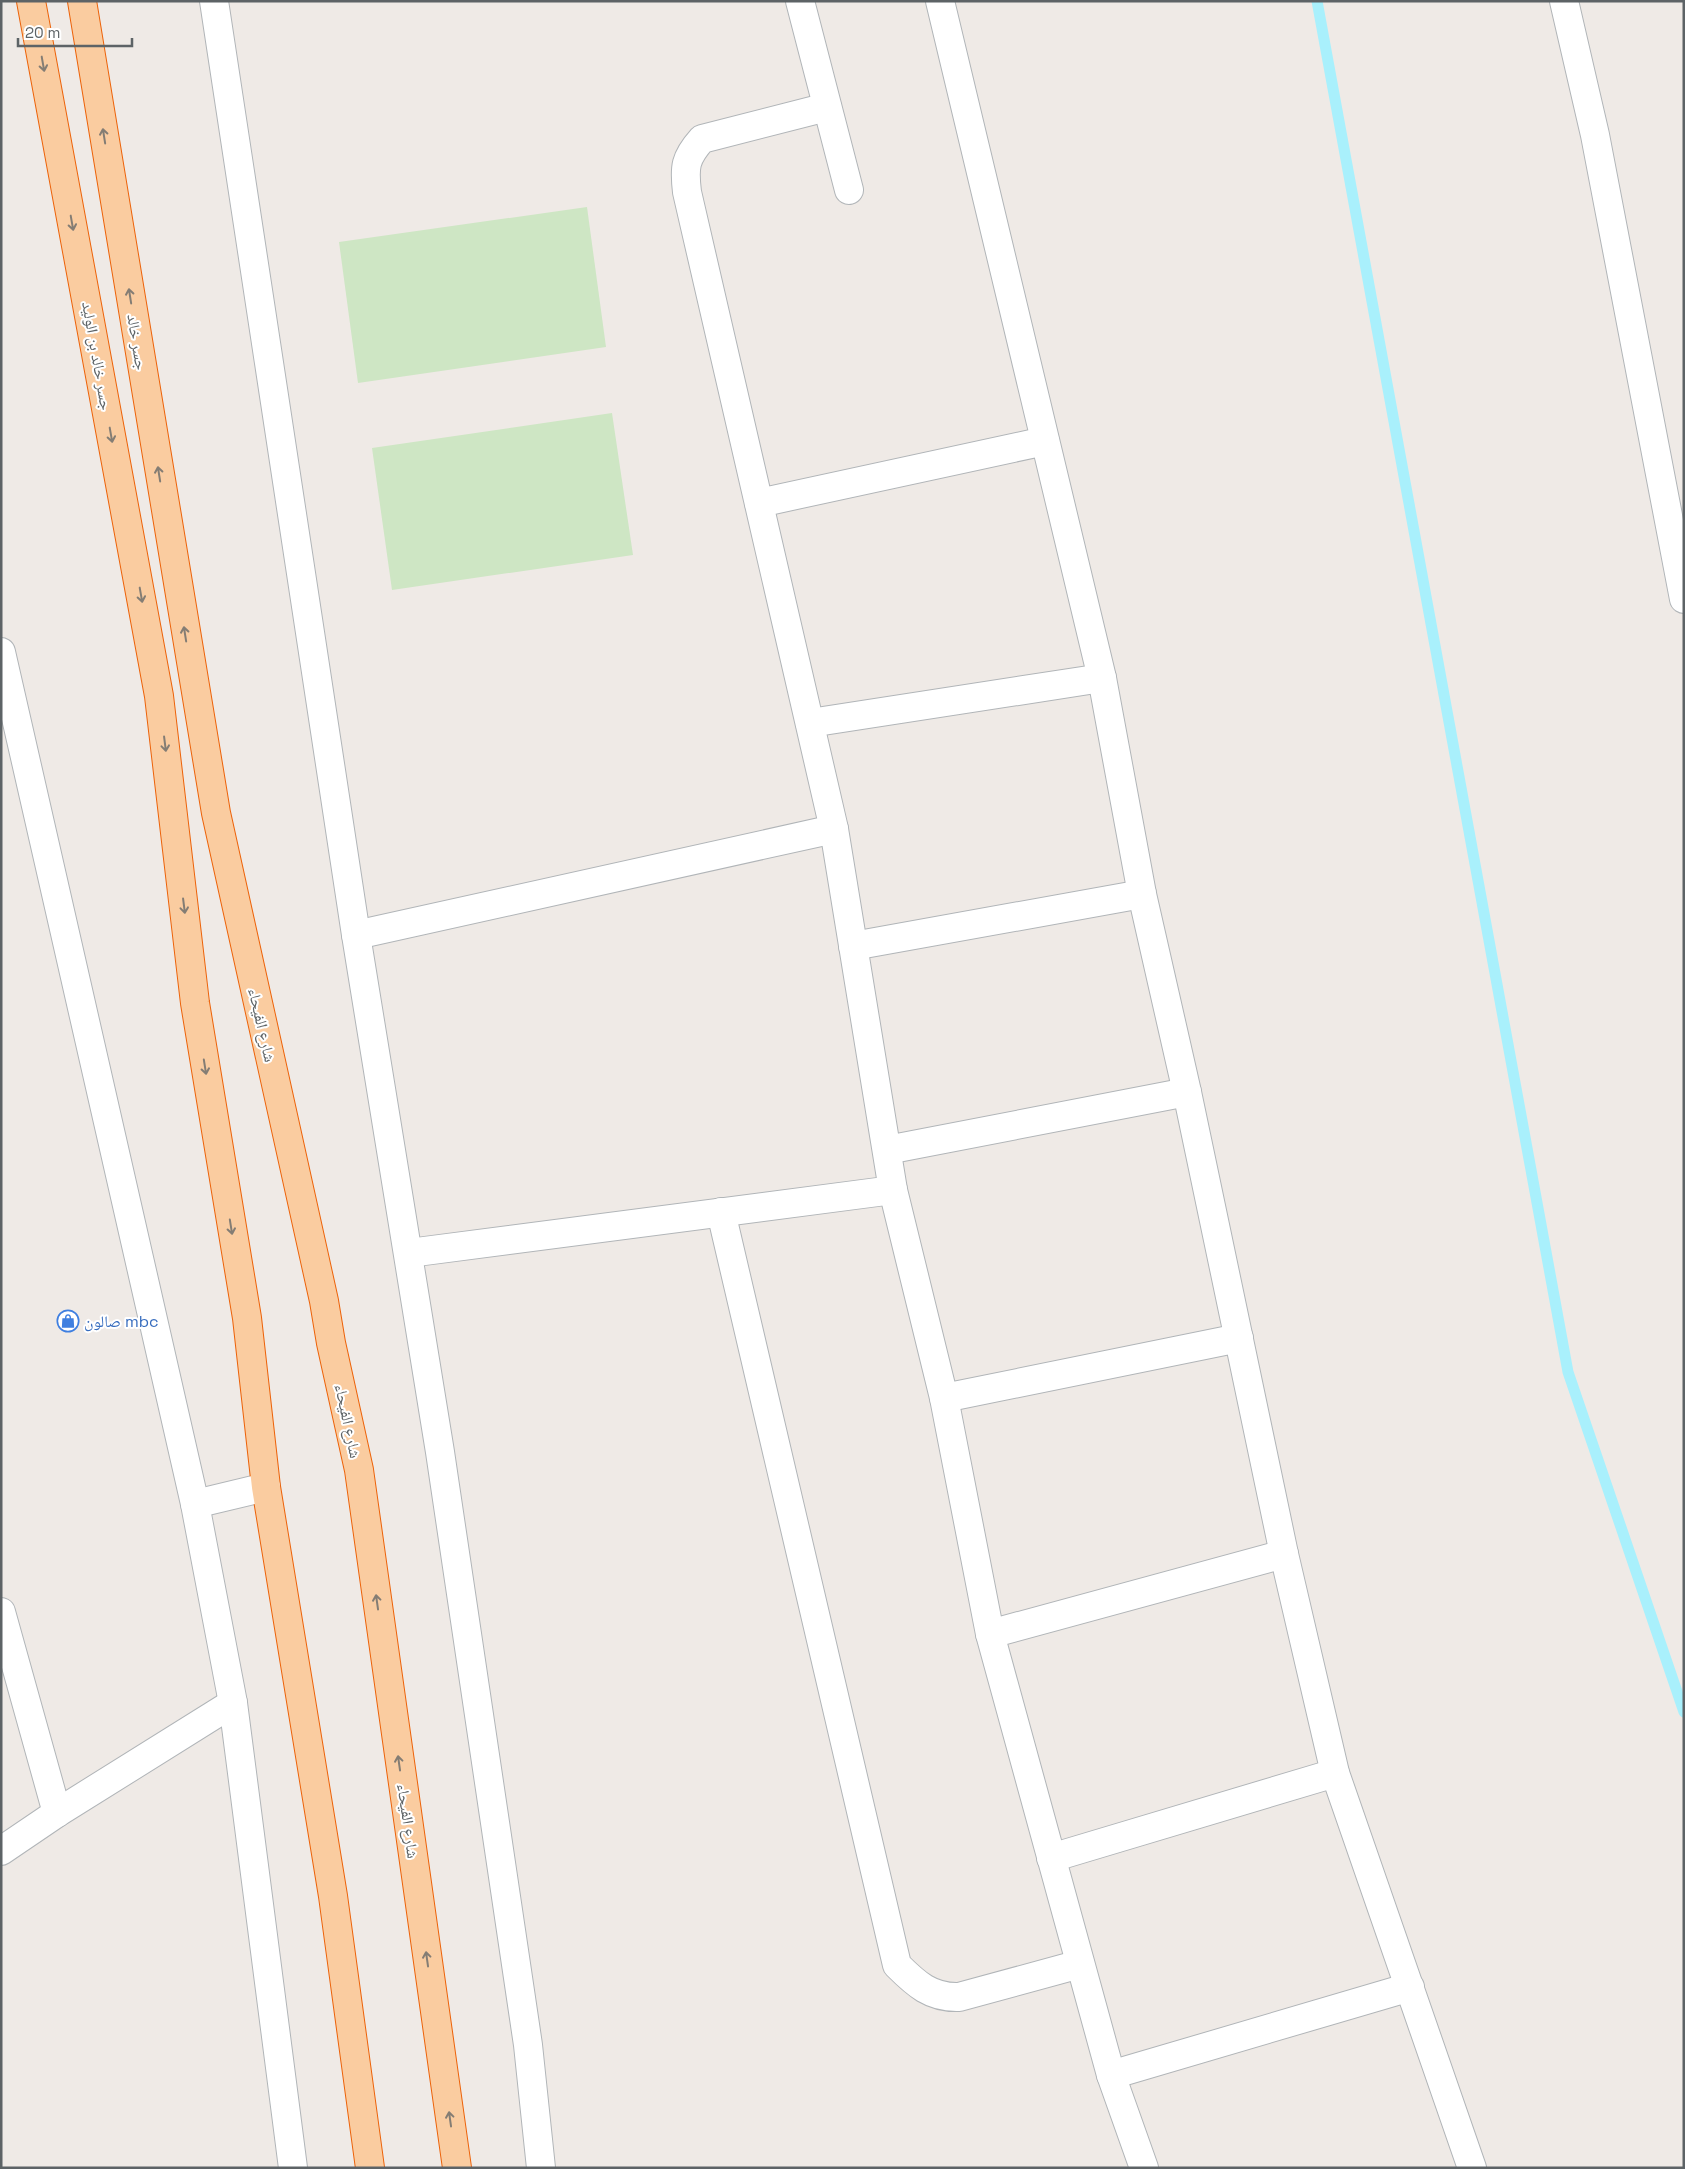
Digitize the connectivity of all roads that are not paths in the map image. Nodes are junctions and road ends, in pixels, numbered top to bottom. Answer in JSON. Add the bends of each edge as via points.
{"nodes":[{"id":1,"x":214,"y":1,"type":"edge"},
{"id":2,"x":800,"y":1,"type":"edge"},
{"id":3,"x":940,"y":1,"type":"edge"},
{"id":4,"x":1564,"y":1,"type":"edge"},
{"id":5,"x":82,"y":4,"type":"edge"},
{"id":6,"x":33,"y":8,"type":"edge"},
{"id":7,"x":828,"y":107,"type":"junction"},
{"id":8,"x":849,"y":190,"type":"dead end"},
{"id":9,"x":1045,"y":441,"type":"junction"},
{"id":10,"x":759,"y":503,"type":"junction"},
{"id":11,"x":1684,"y":599,"type":"edge"},
{"id":12,"x":1,"y":652,"type":"edge"},
{"id":13,"x":1102,"y":678,"type":"junction"},
{"id":14,"x":193,"y":682,"type":"joint"},
{"id":15,"x":810,"y":723,"type":"junction"},
{"id":16,"x":834,"y":829,"type":"junction"},
{"id":17,"x":1142,"y":894,"type":"junction"},
{"id":18,"x":356,"y":934,"type":"junction"},
{"id":19,"x":853,"y":946,"type":"junction"},
{"id":20,"x":1187,"y":1092,"type":"junction"},
{"id":21,"x":887,"y":1150,"type":"junction"},
{"id":22,"x":893,"y":1190,"type":"junction"},
{"id":23,"x":721,"y":1212,"type":"junction"},
{"id":24,"x":408,"y":1253,"type":"junction"},
{"id":25,"x":1239,"y":1338,"type":"junction"},
{"id":26,"x":944,"y":1398,"type":"junction"},
{"id":27,"x":266,"y":1487,"type":"junction"},
{"id":28,"x":194,"y":1504,"type":"junction"},
{"id":29,"x":1284,"y":1554,"type":"junction"},
{"id":30,"x":1,"y":1612,"type":"edge"},
{"id":31,"x":990,"y":1634,"type":"junction"},
{"id":32,"x":233,"y":1703,"type":"junction"},
{"id":33,"x":1335,"y":1773,"type":"junction"},
{"id":34,"x":57,"y":1813,"type":"junction"},
{"id":35,"x":1,"y":1851,"type":"edge"},
{"id":36,"x":1051,"y":1858,"type":"junction"},
{"id":37,"x":1080,"y":1964,"type":"junction"},
{"id":38,"x":1410,"y":1987,"type":"junction"},
{"id":39,"x":1111,"y":2075,"type":"junction"},
{"id":40,"x":293,"y":2168,"type":"edge"},
{"id":41,"x":370,"y":2168,"type":"edge"},
{"id":42,"x":456,"y":2168,"type":"edge"},
{"id":43,"x":542,"y":2168,"type":"edge"},
{"id":44,"x":1144,"y":2168,"type":"edge"},
{"id":45,"x":1472,"y":2168,"type":"edge"}],
"edges":[{"from":1,"to":18,"type":"street"},
{"from":2,"to":7,"type":"street"},
{"from":3,"to":9,"type":"street"},
{"from":4,"to":11,"type":"street","via":[[1595,135]]},
{"from":14,"to":5,"type":"highway","name":"جسر خالد","one_way":true},
{"from":6,"to":27,"type":"highway","name":"جسر خالد بن الوليد","one_way":true,"via":[[159,696],[195,1003],[247,1318]]},
{"from":7,"to":8,"type":"street"},
{"from":7,"to":10,"type":"street","via":[[702,139],[689,154],[685,174]]},
{"from":9,"to":10,"type":"street"},
{"from":9,"to":13,"type":"street"},
{"from":10,"to":15,"type":"street"},
{"from":12,"to":28,"type":"street"},
{"from":13,"to":15,"type":"street"},
{"from":13,"to":17,"type":"street"},
{"from":42,"to":14,"type":"highway","name":"شارع الفيحاء","one_way":true,"via":[[358,1470],[216,813]]},
{"from":15,"to":16,"type":"street"},
{"from":16,"to":18,"type":"street"},
{"from":16,"to":19,"type":"street"},
{"from":17,"to":19,"type":"street"},
{"from":17,"to":20,"type":"street"},
{"from":18,"to":24,"type":"street"},
{"from":19,"to":21,"type":"street"},
{"from":20,"to":21,"type":"street"},
{"from":20,"to":25,"type":"street"},
{"from":21,"to":22,"type":"street"},
{"from":22,"to":23,"type":"street"},
{"from":22,"to":26,"type":"street"},
{"from":23,"to":24,"type":"street"},
{"from":23,"to":37,"type":"street","via":[[897,1965],[920,1987],[947,1997],[959,1997]]},
{"from":24,"to":43,"type":"street","via":[[494,1807]]},
{"from":25,"to":26,"type":"street"},
{"from":25,"to":29,"type":"street"},
{"from":26,"to":31,"type":"street"},
{"from":27,"to":28,"type":"street"},
{"from":27,"to":41,"type":"highway","via":[[333,1896]]},
{"from":28,"to":32,"type":"street"},
{"from":29,"to":31,"type":"street"},
{"from":29,"to":33,"type":"street"},
{"from":30,"to":34,"type":"street"},
{"from":31,"to":36,"type":"street"},
{"from":32,"to":34,"type":"street"},
{"from":32,"to":40,"type":"street"},
{"from":33,"to":36,"type":"street"},
{"from":33,"to":38,"type":"street"},
{"from":34,"to":35,"type":"street"},
{"from":36,"to":37,"type":"street"},
{"from":37,"to":39,"type":"street"},
{"from":38,"to":39,"type":"street"},
{"from":38,"to":45,"type":"street"},
{"from":39,"to":44,"type":"street"}]}
